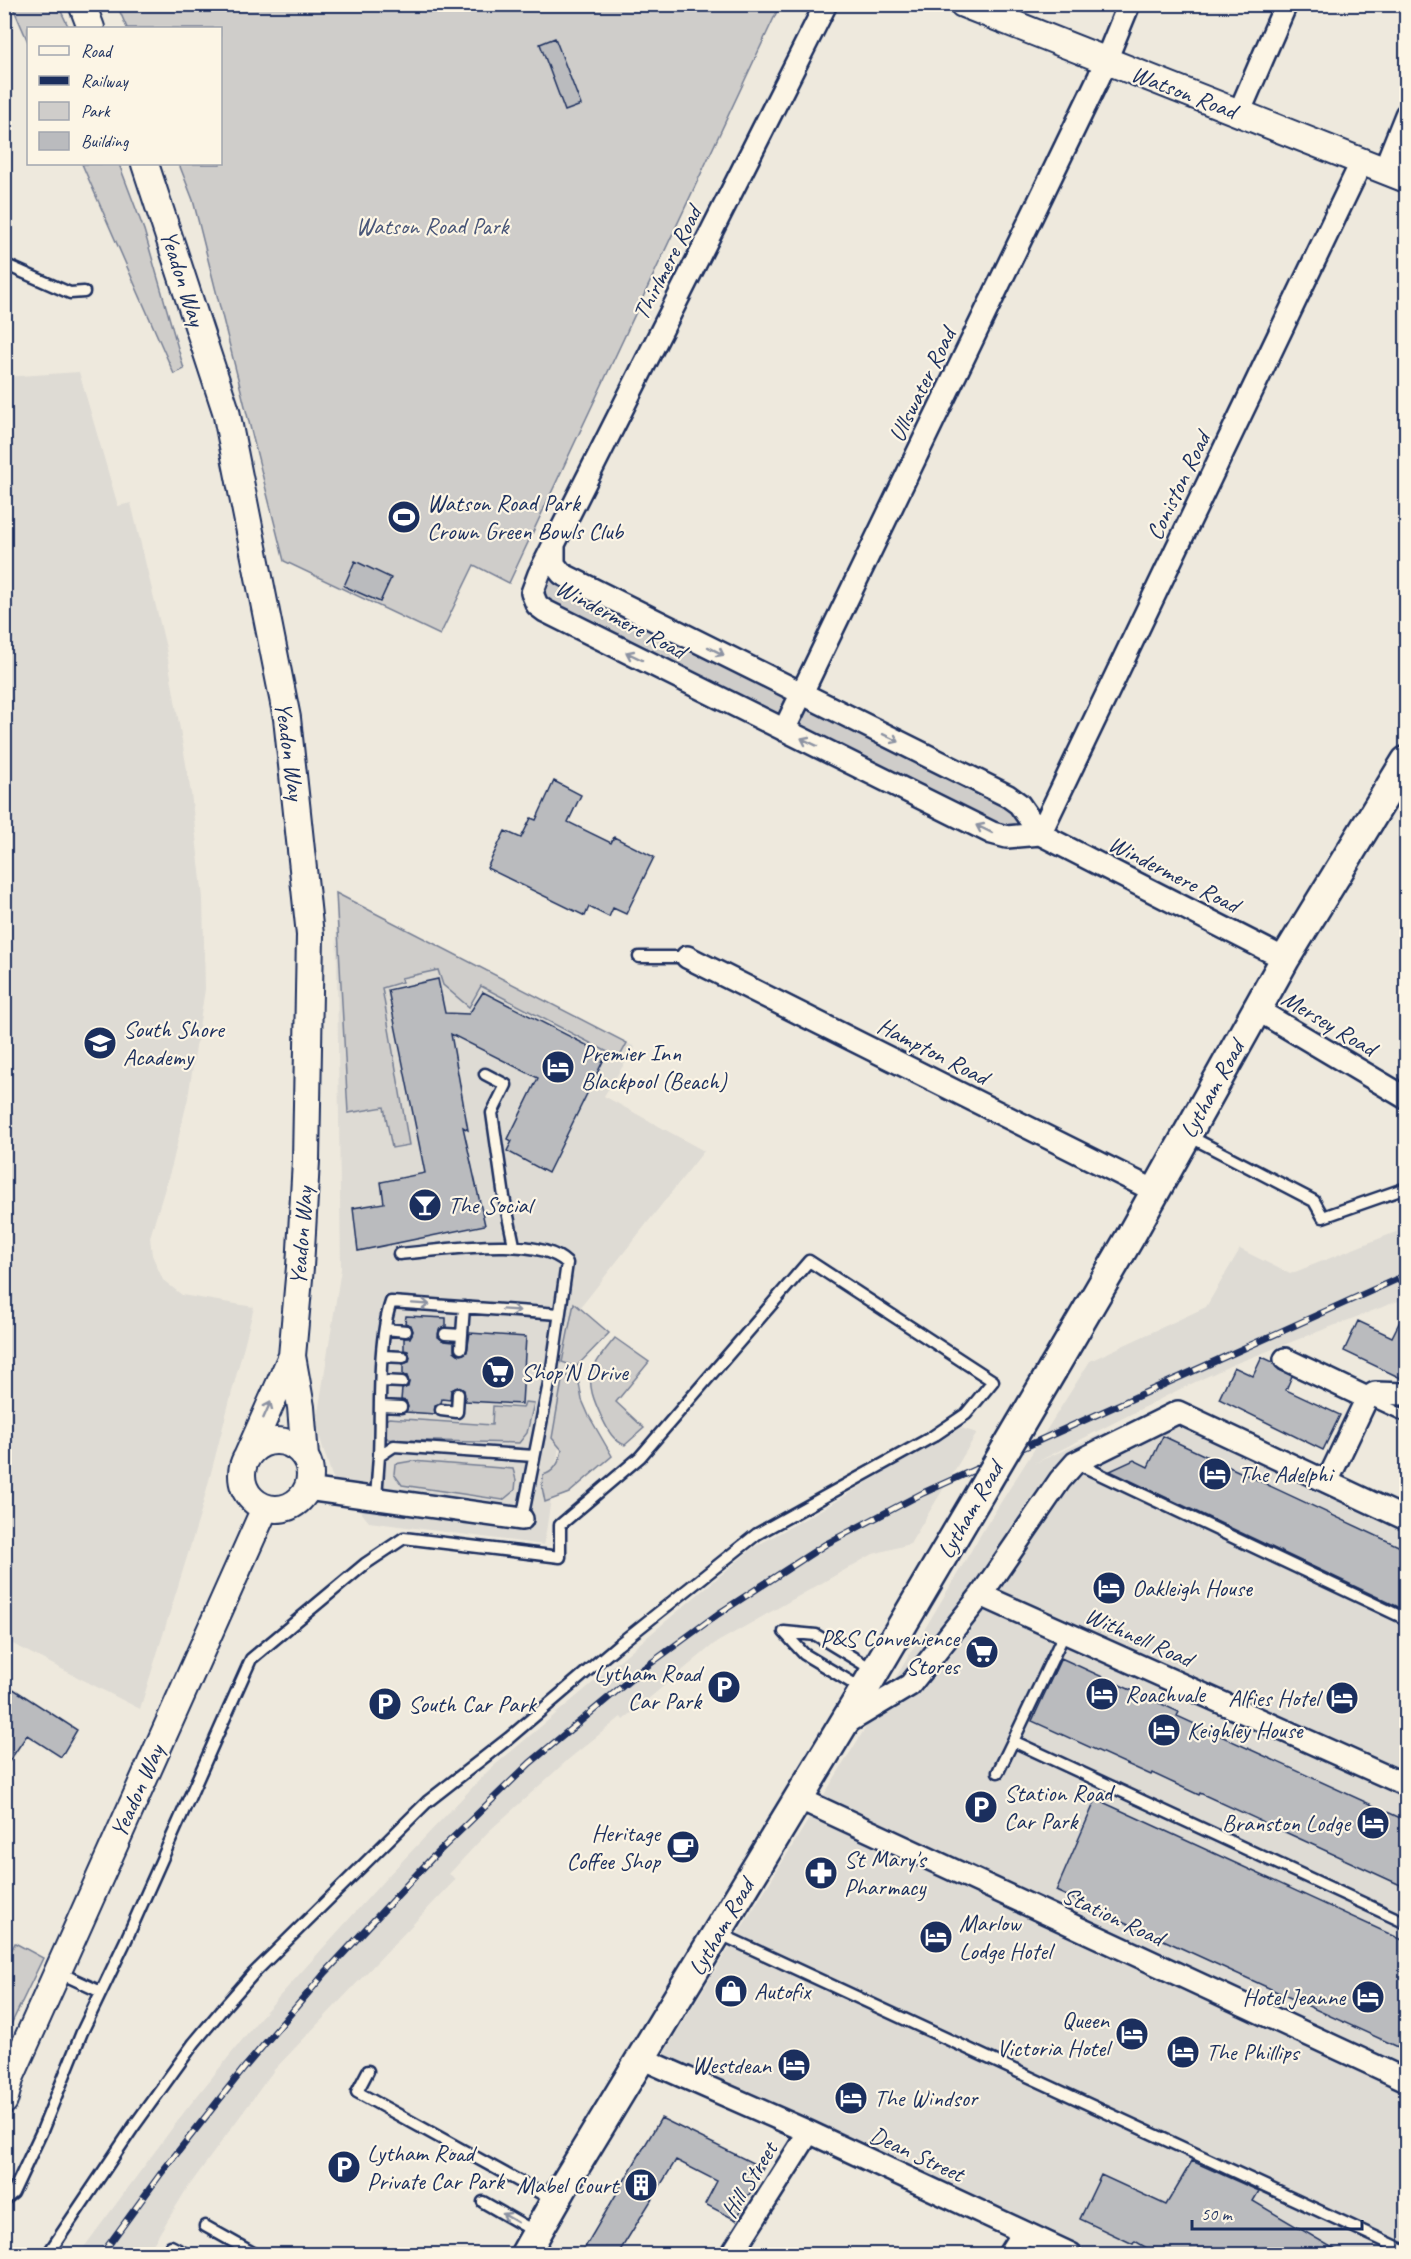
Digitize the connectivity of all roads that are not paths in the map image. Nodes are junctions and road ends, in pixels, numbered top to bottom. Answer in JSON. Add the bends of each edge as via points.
{"nodes":[{"id":1,"x":82,"y":4,"type":"edge"},
{"id":2,"x":826,"y":4,"type":"edge"},
{"id":3,"x":963,"y":4,"type":"edge"},
{"id":4,"x":1129,"y":4,"type":"edge"},
{"id":5,"x":1286,"y":4,"type":"edge"},
{"id":6,"x":92,"y":27,"type":"edge"},
{"id":7,"x":1106,"y":62,"type":"junction"},
{"id":8,"x":1239,"y":113,"type":"junction"},
{"id":9,"x":1407,"y":116,"type":"edge"},
{"id":10,"x":145,"y":165,"type":"edge"},
{"id":11,"x":1384,"y":170,"type":"edge"},
{"id":12,"x":4,"y":264,"type":"edge"},
{"id":13,"x":84,"y":292,"type":"dead end"},
{"id":14,"x":554,"y":544,"type":"junction"},
{"id":15,"x":801,"y":694,"type":"junction"},
{"id":16,"x":784,"y":730,"type":"junction"},
{"id":17,"x":1405,"y":766,"type":"edge"},
{"id":18,"x":1040,"y":834,"type":"junction"},
{"id":19,"x":639,"y":957,"type":"dead end"},
{"id":20,"x":687,"y":957,"type":"joint"},
{"id":21,"x":1285,"y":959,"type":"junction"},
{"id":22,"x":1256,"y":1009,"type":"junction"},
{"id":23,"x":485,"y":1074,"type":"dead end"},
{"id":24,"x":1407,"y":1098,"type":"edge"},
{"id":25,"x":1187,"y":1135,"type":"junction"},
{"id":26,"x":1407,"y":1188,"type":"edge"},
{"id":27,"x":1155,"y":1191,"type":"junction"},
{"id":28,"x":514,"y":1245,"type":"junction"},
{"id":29,"x":399,"y":1254,"type":"dead end"},
{"id":30,"x":464,"y":1306,"type":"junction"},
{"id":31,"x":559,"y":1314,"type":"junction"},
{"id":32,"x":385,"y":1329,"type":"junction"},
{"id":33,"x":406,"y":1330,"type":"dead end"},
{"id":34,"x":445,"y":1334,"type":"dead end"},
{"id":35,"x":462,"y":1335,"type":"junction"},
{"id":36,"x":461,"y":1348,"type":"dead end"},
{"id":37,"x":292,"y":1356,"type":"junction"},
{"id":38,"x":382,"y":1356,"type":"junction"},
{"id":39,"x":403,"y":1357,"type":"dead end"},
{"id":40,"x":1286,"y":1359,"type":"dead end"},
{"id":41,"x":382,"y":1381,"type":"junction"},
{"id":42,"x":402,"y":1382,"type":"dead end"},
{"id":43,"x":458,"y":1394,"type":"dead end"},
{"id":44,"x":1407,"y":1394,"type":"edge"},
{"id":45,"x":1367,"y":1398,"type":"junction"},
{"id":46,"x":381,"y":1406,"type":"junction"},
{"id":47,"x":400,"y":1407,"type":"dead end"},
{"id":48,"x":441,"y":1410,"type":"dead end"},
{"id":49,"x":1407,"y":1416,"type":"edge"},
{"id":50,"x":379,"y":1456,"type":"junction"},
{"id":51,"x":534,"y":1456,"type":"junction"},
{"id":52,"x":305,"y":1457,"type":"junction"},
{"id":53,"x":1075,"y":1463,"type":"junction"},
{"id":54,"x":244,"y":1464,"type":"junction"},
{"id":55,"x":1326,"y":1482,"type":"junction"},
{"id":56,"x":307,"y":1490,"type":"junction"},
{"id":57,"x":375,"y":1498,"type":"junction"},
{"id":58,"x":265,"y":1508,"type":"junction"},
{"id":59,"x":522,"y":1519,"type":"joint"},
{"id":60,"x":1407,"y":1519,"type":"edge"},
{"id":61,"x":981,"y":1595,"type":"junction"},
{"id":62,"x":1407,"y":1619,"type":"edge"},
{"id":63,"x":1065,"y":1632,"type":"junction"},
{"id":64,"x":870,"y":1680,"type":"junction"},
{"id":65,"x":842,"y":1725,"type":"junction"},
{"id":66,"x":1013,"y":1741,"type":"junction"},
{"id":67,"x":998,"y":1772,"type":"dead end"},
{"id":68,"x":1407,"y":1785,"type":"edge"},
{"id":69,"x":798,"y":1798,"type":"junction"},
{"id":70,"x":1407,"y":1923,"type":"edge"},
{"id":71,"x":718,"y":1933,"type":"junction"},
{"id":72,"x":57,"y":1971,"type":"junction"},
{"id":73,"x":101,"y":1992,"type":"junction"},
{"id":74,"x":641,"y":2058,"type":"junction"},
{"id":75,"x":368,"y":2071,"type":"dead end"},
{"id":76,"x":8,"y":2078,"type":"edge"},
{"id":77,"x":1407,"y":2080,"type":"edge"},
{"id":78,"x":4,"y":2101,"type":"edge"},
{"id":79,"x":809,"y":2132,"type":"junction"},
{"id":80,"x":4,"y":2200,"type":"edge"},
{"id":81,"x":483,"y":2202,"type":"dead end"},
{"id":82,"x":556,"y":2202,"type":"junction"},
{"id":83,"x":205,"y":2226,"type":"dead end"},
{"id":84,"x":1023,"y":2232,"type":"junction"},
{"id":85,"x":531,"y":2244,"type":"edge"},
{"id":86,"x":171,"y":2246,"type":"dead end"},
{"id":87,"x":1407,"y":2251,"type":"edge"},
{"id":88,"x":48,"y":2254,"type":"edge"},
{"id":89,"x":186,"y":2254,"type":"edge"},
{"id":90,"x":255,"y":2254,"type":"edge"},
{"id":91,"x":732,"y":2254,"type":"edge"},
{"id":92,"x":1009,"y":2254,"type":"edge"},
{"id":93,"x":1071,"y":2254,"type":"edge"}],
"edges":[{"from":1,"to":6,"type":"street"},
{"from":2,"to":14,"type":"street","name":"Thirlmere Road"},
{"from":3,"to":7,"type":"street","name":"Watson Road"},
{"from":4,"to":7,"type":"street","name":"Ullswater Road"},
{"from":5,"to":8,"type":"street"},
{"from":7,"to":8,"type":"street","name":"Watson Road"},
{"from":7,"to":15,"type":"street","name":"Ullswater Road"},
{"from":8,"to":11,"type":"street","name":"Watson Road"},
{"from":9,"to":11,"type":"street","name":"Coniston Road"},
{"from":10,"to":37,"type":"street","name":"Yeadon Way","via":[[226,411],[289,740],[310,935],[306,1161]]},
{"from":11,"to":18,"type":"street","name":"Coniston Road"},
{"from":12,"to":13,"type":"lane","via":[[70,293]]},
{"from":14,"to":15,"type":"street","name":"Windermere Road","one_way":true,"via":[[554,564],[562,574]]},
{"from":16,"to":14,"type":"street","name":"Windermere Road","one_way":true,"via":[[537,605],[533,586]]},
{"from":15,"to":16,"type":"street","name":"Ullswater Road"},
{"from":15,"to":18,"type":"street","name":"Windermere Road","one_way":true,"via":[[1008,796],[1019,804]]},
{"from":18,"to":16,"type":"street","name":"Windermere Road","one_way":true,"via":[[1006,837],[992,833]]},
{"from":17,"to":21,"type":"main road","name":"Lytham Road"},
{"from":18,"to":21,"type":"street","name":"Windermere Road"},
{"from":19,"to":20,"type":"lane"},
{"from":20,"to":27,"type":"street","name":"Hampton Road"},
{"from":21,"to":22,"type":"main road","name":"Lytham Road"},
{"from":22,"to":24,"type":"street","name":"Mersey Road"},
{"from":22,"to":25,"type":"main road","name":"Lytham Road"},
{"from":23,"to":28,"type":"lane","via":[[506,1085],[492,1113]]},
{"from":25,"to":26,"type":"lane","via":[[1314,1201],[1323,1217]]},
{"from":25,"to":27,"type":"main road","name":"Lytham Road"},
{"from":27,"to":64,"type":"main road","name":"Lytham Road","bridge":true},
{"from":28,"to":29,"type":"lane"},
{"from":28,"to":31,"type":"lane","via":[[544,1250],[567,1263]]},
{"from":30,"to":31,"type":"lane","one_way":true},
{"from":32,"to":30,"type":"lane","one_way":true,"via":[[391,1302]]},
{"from":30,"to":35,"type":"lane"},
{"from":31,"to":51,"type":"lane"},
{"from":32,"to":33,"type":"lane"},
{"from":32,"to":38,"type":"lane"},
{"from":34,"to":35,"type":"lane"},
{"from":35,"to":36,"type":"lane"},
{"from":37,"to":52,"type":"street","name":"Yeadon Way"},
{"from":54,"to":37,"type":"street","name":"Yeadon Way","one_way":true},
{"from":38,"to":39,"type":"lane"},
{"from":38,"to":41,"type":"lane"},
{"from":40,"to":45,"type":"street"},
{"from":41,"to":42,"type":"lane"},
{"from":41,"to":46,"type":"lane"},
{"from":43,"to":48,"type":"lane","via":[[457,1412]]},
{"from":44,"to":45,"type":"street","via":[[1375,1393]]},
{"from":45,"to":49,"type":"lane"},
{"from":45,"to":55,"type":"street"},
{"from":46,"to":47,"type":"lane"},
{"from":46,"to":50,"type":"lane"},
{"from":50,"to":51,"type":"lane","via":[[394,1446]]},
{"from":50,"to":57,"type":"lane"},
{"from":51,"to":59,"type":"lane"},
{"from":52,"to":54,"type":"street","via":[[288,1444],[267,1442],[257,1447]]},
{"from":52,"to":56,"type":"street","via":[[310,1479]]},
{"from":53,"to":55,"type":"street","via":[[1178,1412]]},
{"from":53,"to":61,"type":"street"},
{"from":53,"to":62,"type":"lane"},
{"from":54,"to":58,"type":"street","via":[[243,1485],[255,1503]]},
{"from":55,"to":60,"type":"street"},
{"from":56,"to":57,"type":"street"},
{"from":56,"to":58,"type":"street","via":[[294,1504]]},
{"from":57,"to":59,"type":"street"},
{"from":58,"to":72,"type":"street","name":"Yeadon Way"},
{"from":61,"to":63,"type":"street","name":"Withnell Road"},
{"from":61,"to":65,"type":"street","via":[[910,1685]]},
{"from":63,"to":66,"type":"lane"},
{"from":63,"to":68,"type":"street","name":"Withnell Road"},
{"from":64,"to":64,"type":"lane","via":[[804,1654],[784,1632],[816,1635]]},
{"from":64,"to":65,"type":"main road","name":"Lytham Road"},
{"from":65,"to":69,"type":"main road","name":"Lytham Road"},
{"from":66,"to":67,"type":"lane"},
{"from":66,"to":70,"type":"lane"},
{"from":69,"to":71,"type":"main road","name":"Lytham Road"},
{"from":69,"to":77,"type":"street","name":"Station Road"},
{"from":71,"to":74,"type":"main road","name":"Lytham Road"},
{"from":71,"to":87,"type":"lane"},
{"from":72,"to":73,"type":"lane"},
{"from":72,"to":76,"type":"street","name":"Yeadon Way"},
{"from":73,"to":80,"type":"lane","via":[[42,2131],[13,2193]]},
{"from":73,"to":88,"type":"lane","via":[[251,1659],[365,1564],[404,1538],[560,1557],[560,1525],[640,1457],[809,1261],[993,1381],[966,1414],[932,1437],[757,1534],[427,1802],[267,1959],[225,2006],[134,2126]]},
{"from":74,"to":79,"type":"street","name":"Dean Street"},
{"from":74,"to":82,"type":"main road","name":"Lytham Road"},
{"from":75,"to":82,"type":"lane","via":[[357,2092]]},
{"from":76,"to":78,"type":"street","name":"Yeadon Way"},
{"from":79,"to":84,"type":"street","name":"Dean Street"},
{"from":79,"to":91,"type":"street","name":"Hill Street"},
{"from":85,"to":81,"type":"lane","one_way":true},
{"from":82,"to":85,"type":"main road","name":"Lytham Road"},
{"from":83,"to":90,"type":"lane"},
{"from":84,"to":92,"type":"street"},
{"from":84,"to":93,"type":"street","name":"Dean Street"},
{"from":86,"to":89,"type":"lane"}]}
